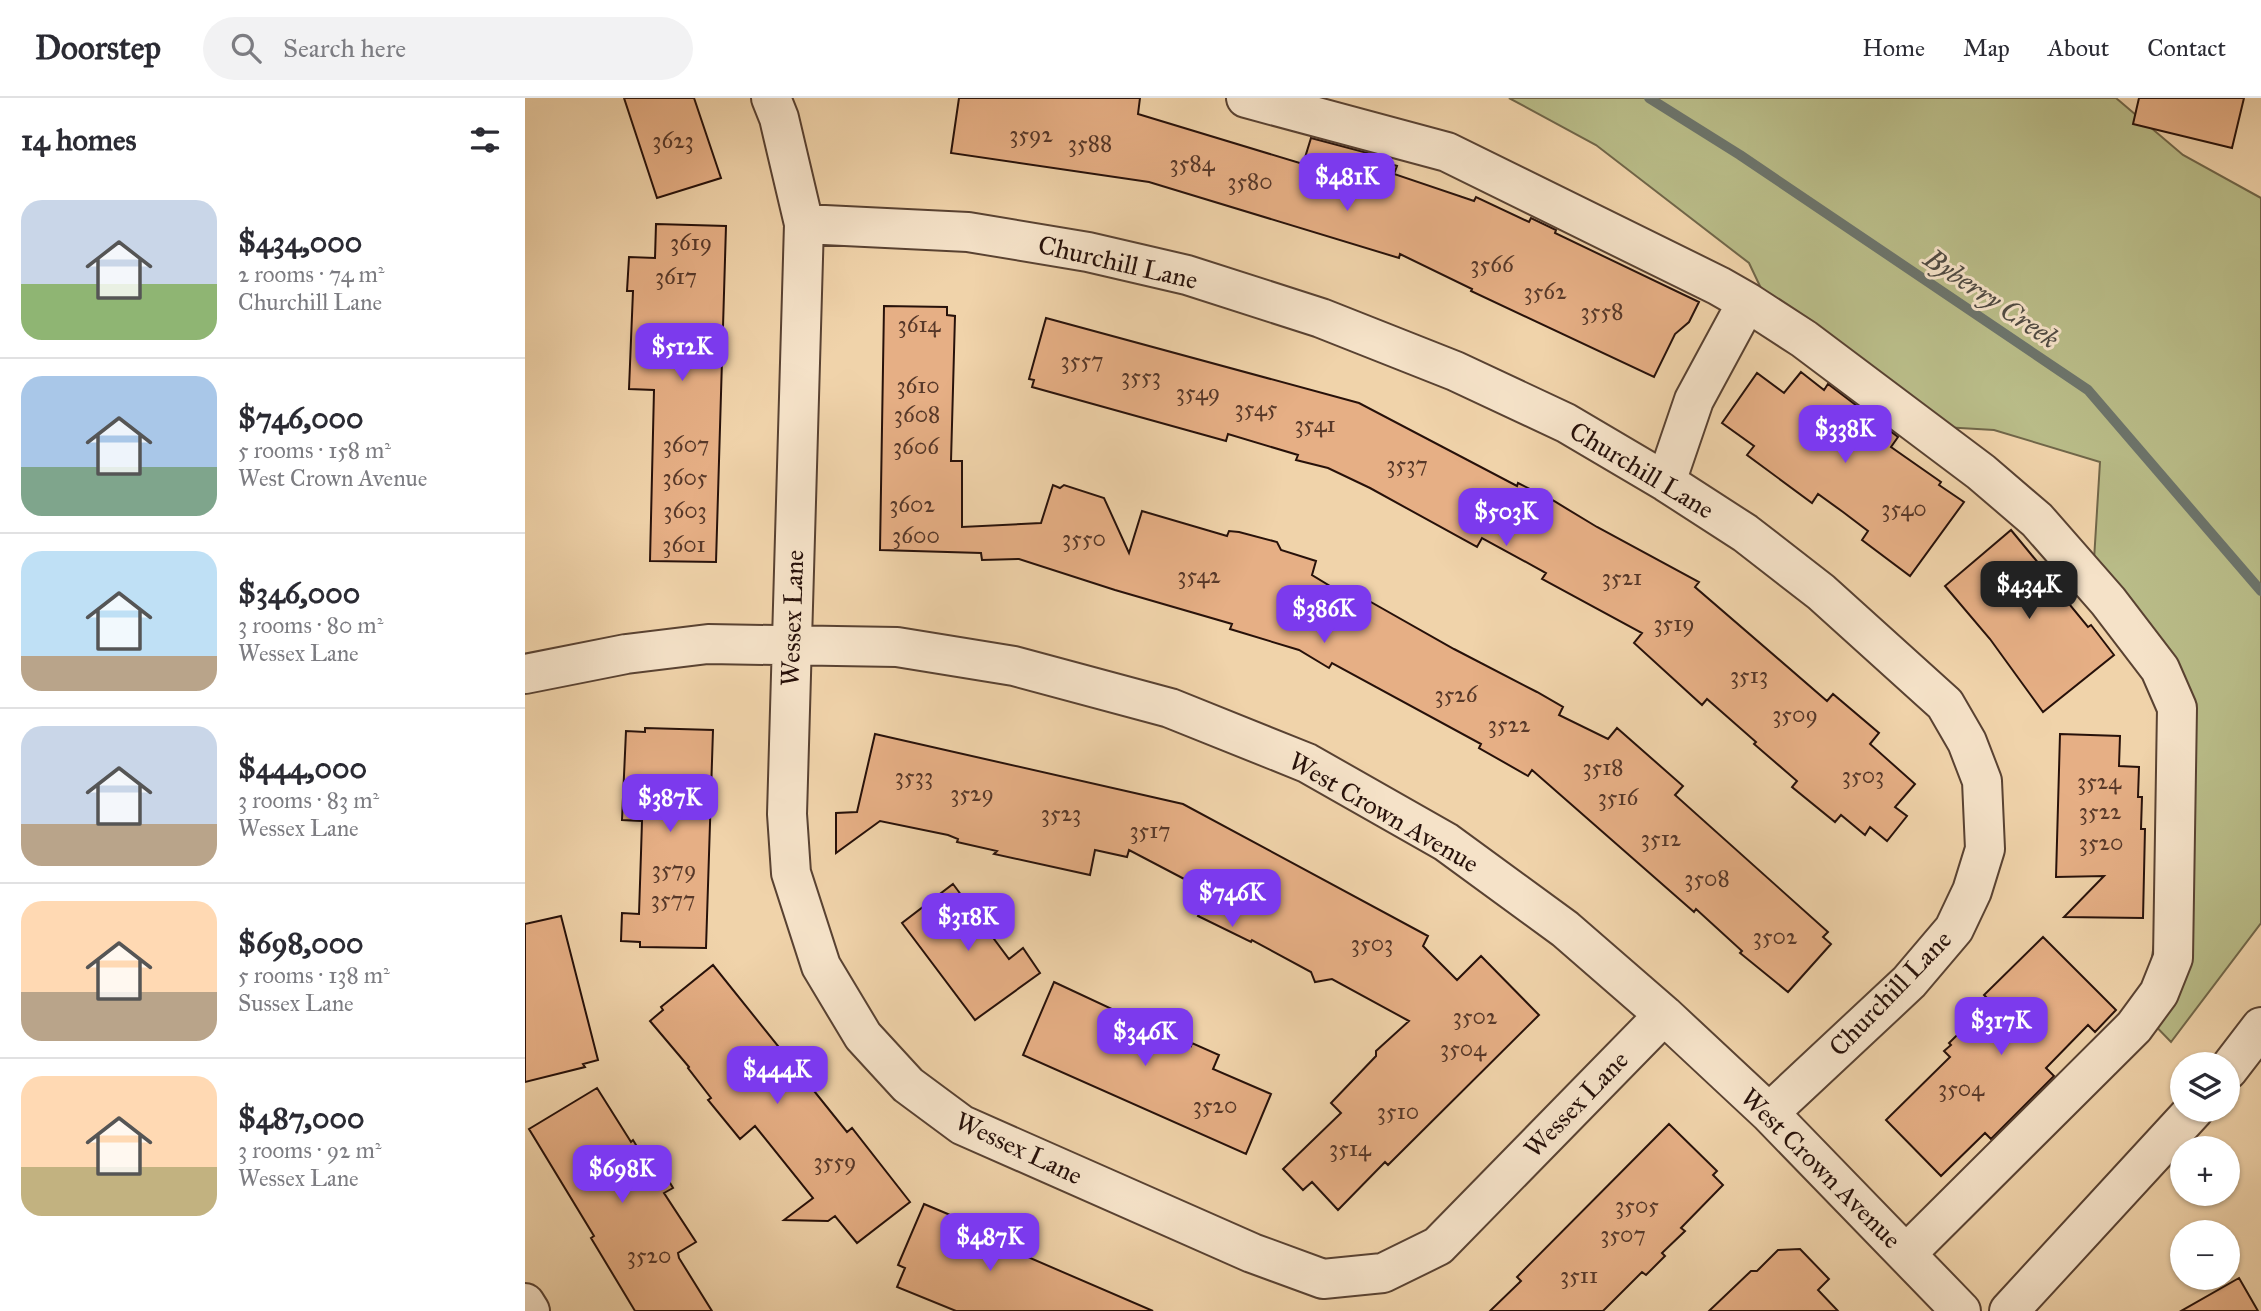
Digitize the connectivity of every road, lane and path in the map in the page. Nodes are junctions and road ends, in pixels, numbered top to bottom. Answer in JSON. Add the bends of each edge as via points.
{"nodes":[{"id":1,"x":771,"y":98,"type":"edge"},
{"id":2,"x":1246,"y":98,"type":"edge"},
{"id":3,"x":804,"y":224,"type":"junction"},
{"id":4,"x":1747,"y":302,"type":"junction"},
{"id":5,"x":1666,"y":482,"type":"junction"},
{"id":6,"x":791,"y":645,"type":"junction"},
{"id":7,"x":525,"y":674,"type":"edge"},
{"id":8,"x":1664,"y":1015,"type":"junction"},
{"id":9,"x":2261,"y":1027,"type":"edge"},
{"id":10,"x":2240,"y":1054,"type":"edge"},
{"id":11,"x":1769,"y":1113,"type":"junction"},
{"id":12,"x":2183,"y":1122,"type":"edge"},
{"id":13,"x":1906,"y":1254,"type":"junction"},
{"id":14,"x":525,"y":1303,"type":"edge"},
{"id":15,"x":530,"y":1311,"type":"edge"},
{"id":16,"x":1961,"y":1311,"type":"edge"},
{"id":17,"x":2009,"y":1311,"type":"edge"}],
"edges":[{"from":1,"to":3,"type":"street","name":"Wessex Lane"},
{"from":2,"to":4,"type":"street","via":[[1447,152]]},
{"from":3,"to":5,"type":"street","name":"Churchill Lane","via":[[968,232],[1187,275],[1321,318],[1455,371],[1566,423]]},
{"from":3,"to":6,"type":"street","name":"Wessex Lane"},
{"from":4,"to":5,"type":"street","via":[[1693,400]]},
{"from":4,"to":13,"type":"street","via":[[1804,339],[1981,472],[2037,520],[2160,669],[2177,708],[2173,958],[2159,993],[2134,1027]]},
{"from":5,"to":11,"type":"street","name":"Churchill Lane","via":[[1745,533],[1821,592],[1945,704],[1982,781],[1985,849],[1954,929],[1909,982]]},
{"from":6,"to":7,"type":"street","name":"West Crown Avenue","via":[[708,644]]},
{"from":6,"to":8,"type":"street","name":"West Crown Avenue","via":[[897,647],[1014,666],[1170,708],[1307,763],[1446,842],[1565,929]]},
{"from":6,"to":8,"type":"street","name":"Wessex Lane","via":[[787,814],[791,873],[821,966],[863,1036],[908,1086],[962,1125],[1252,1254],[1323,1279],[1383,1273],[1438,1246]]},
{"from":8,"to":11,"type":"street","name":"West Crown Avenue"},
{"from":9,"to":10,"type":"street"},
{"from":11,"to":13,"type":"street","name":"West Crown Avenue"},
{"from":12,"to":17,"type":"street"},
{"from":13,"to":16,"type":"street","name":"West Crown Avenue"},
{"from":14,"to":15,"type":"street"}]}
